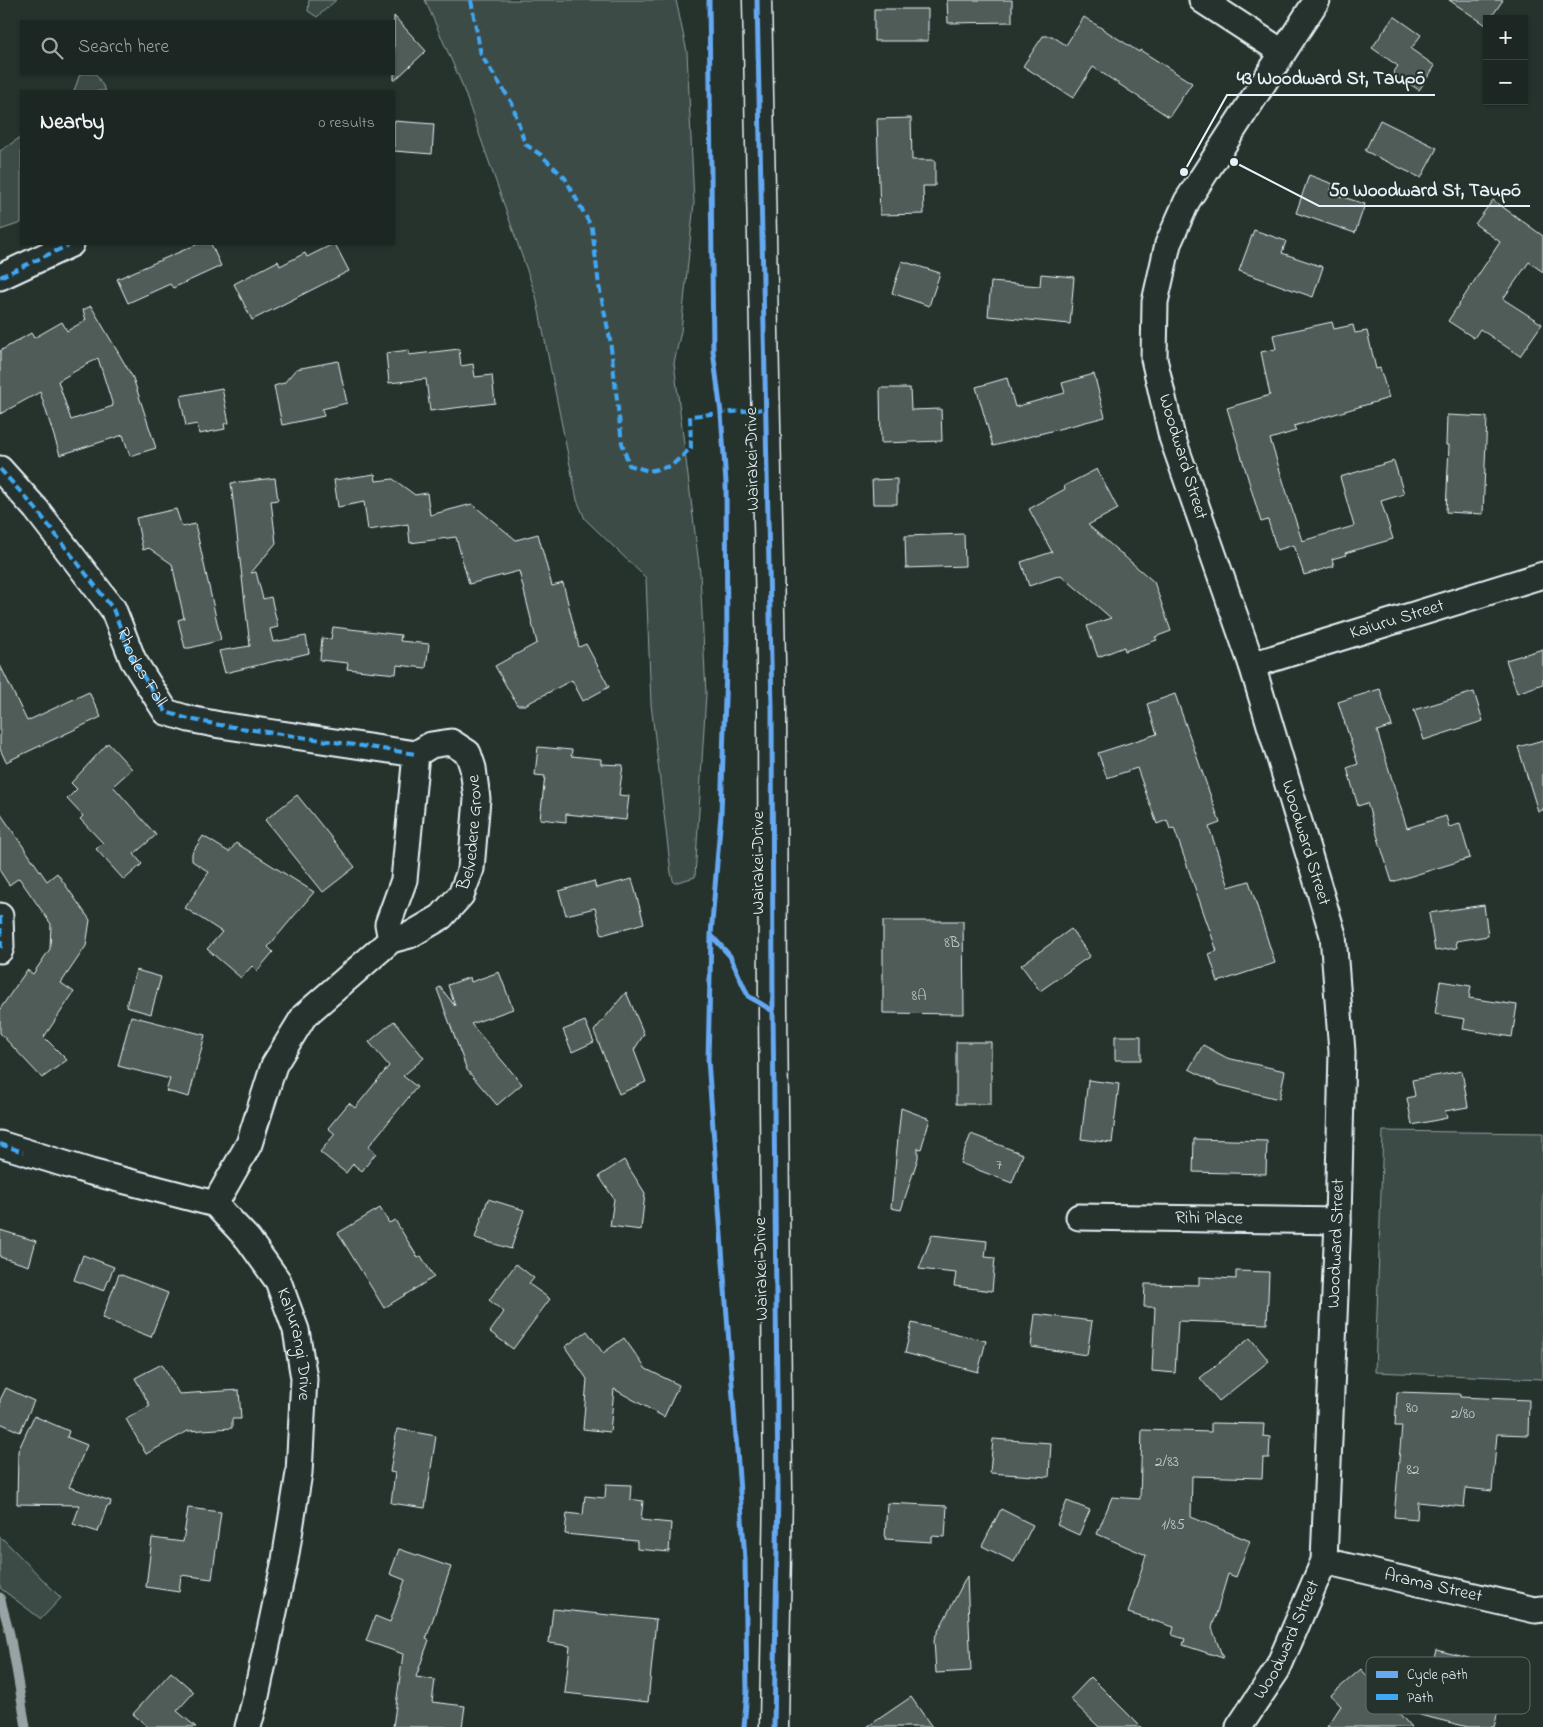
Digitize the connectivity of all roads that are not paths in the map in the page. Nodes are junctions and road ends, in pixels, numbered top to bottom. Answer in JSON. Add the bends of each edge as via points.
{"nodes":[{"id":1,"x":757,"y":0,"type":"edge"},
{"id":2,"x":1202,"y":0,"type":"edge"},
{"id":3,"x":1317,"y":0,"type":"edge"},
{"id":4,"x":1282,"y":52,"type":"junction"},
{"id":5,"x":69,"y":245,"type":"edge"},
{"id":6,"x":0,"y":278,"type":"edge"},
{"id":7,"x":0,"y":469,"type":"edge"},
{"id":8,"x":1543,"y":575,"type":"edge"},
{"id":9,"x":1252,"y":665,"type":"junction"},
{"id":10,"x":416,"y":754,"type":"junction"},
{"id":11,"x":0,"y":916,"type":"edge"},
{"id":12,"x":390,"y":940,"type":"junction"},
{"id":13,"x":0,"y":950,"type":"edge"},
{"id":14,"x":0,"y":1144,"type":"edge"},
{"id":15,"x":215,"y":1204,"type":"junction"},
{"id":16,"x":1079,"y":1217,"type":"dead end"},
{"id":17,"x":1338,"y":1221,"type":"junction"},
{"id":18,"x":1324,"y":1561,"type":"junction"},
{"id":19,"x":1543,"y":1609,"type":"edge"},
{"id":20,"x":248,"y":1727,"type":"edge"},
{"id":21,"x":774,"y":1727,"type":"edge"},
{"id":22,"x":1238,"y":1727,"type":"edge"}],
"edges":[{"from":1,"to":21,"type":"main road","name":"Wairakei Drive","via":[[772,718],[778,1490]]},
{"from":2,"to":4,"type":"street"},
{"from":3,"to":4,"type":"street","name":"Woodward Street"},
{"from":4,"to":9,"type":"street","name":"Woodward Street","via":[[1187,201],[1168,244],[1155,302],[1154,359],[1172,437]]},
{"from":5,"to":6,"type":"street"},
{"from":7,"to":10,"type":"street","name":"Rhodes Fall","via":[[36,509],[113,609],[133,660],[166,712],[220,725]]},
{"from":8,"to":9,"type":"street","name":"Kaiuru Street"},
{"from":9,"to":17,"type":"street","name":"Woodward Street","via":[[1333,935],[1342,1052]]},
{"from":10,"to":12,"type":"street","via":[[404,880],[388,924]]},
{"from":10,"to":12,"type":"street","name":"Belvedere Grove","via":[[431,745],[450,742],[468,753],[477,798],[471,870],[461,895],[441,917],[410,935]]},
{"from":11,"to":13,"type":"street"},
{"from":12,"to":15,"type":"street","name":"Belvedere Grove","via":[[304,1016],[274,1064],[249,1144]]},
{"from":14,"to":15,"type":"street","via":[[91,1172]]},
{"from":15,"to":20,"type":"street","name":"Kahurangi Drive","via":[[248,1238],[278,1281],[296,1330],[304,1378],[299,1473],[285,1560]]},
{"from":16,"to":17,"type":"street","name":"Rihi Place"},
{"from":17,"to":18,"type":"street","name":"Woodward Street"},
{"from":18,"to":19,"type":"street","name":"Arama Street","via":[[1535,1610]]},
{"from":18,"to":22,"type":"street","name":"Woodward Street","via":[[1277,1670]]}]}
